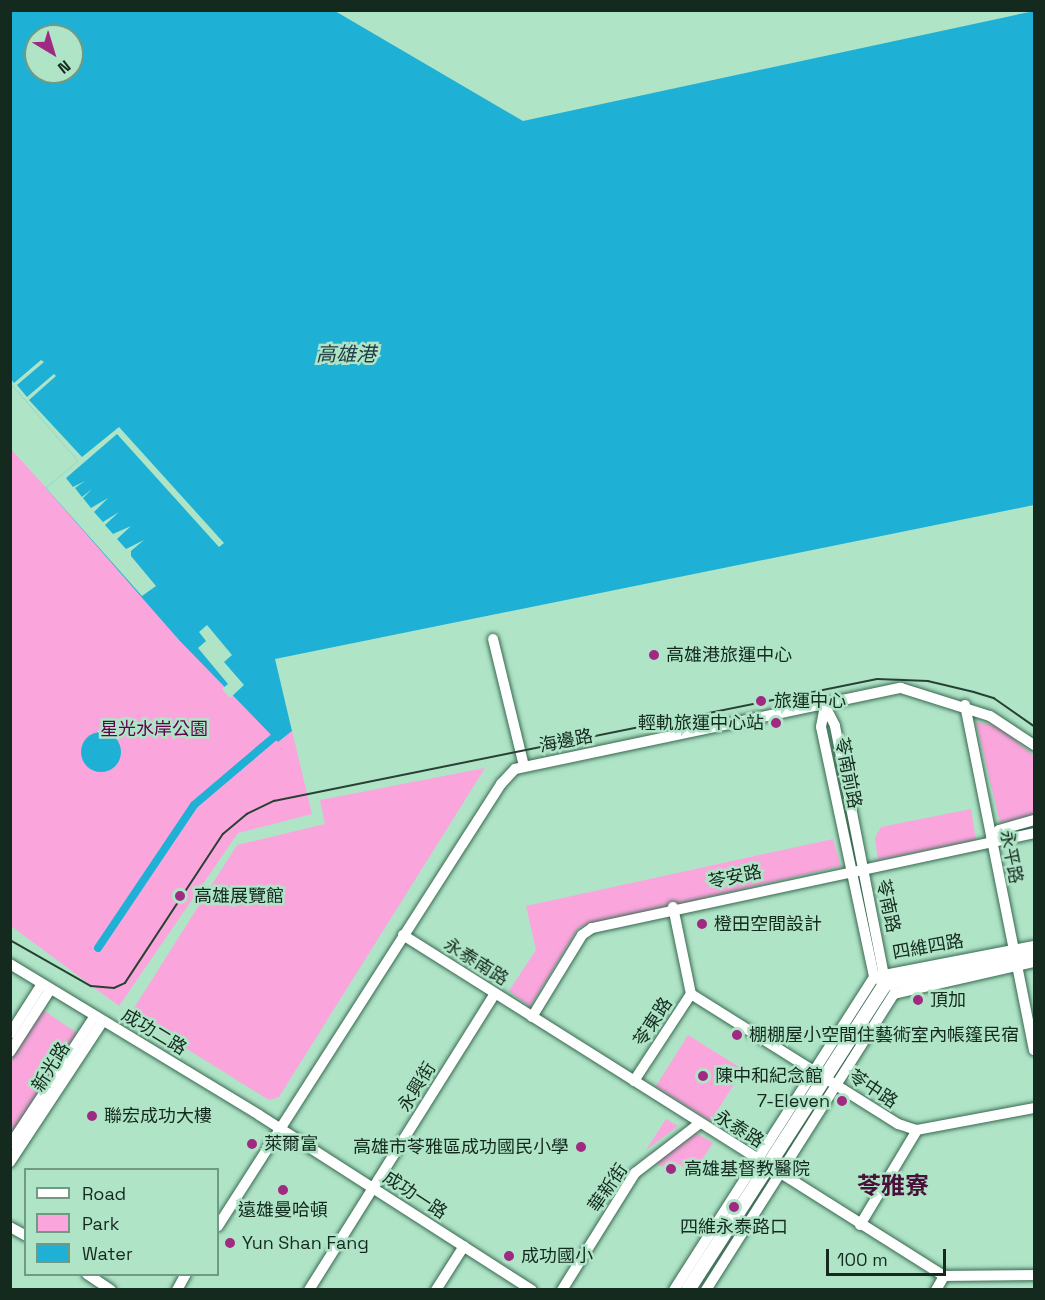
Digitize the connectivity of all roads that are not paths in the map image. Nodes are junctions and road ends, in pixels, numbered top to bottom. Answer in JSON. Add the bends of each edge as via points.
{"nodes":[{"id":1,"x":493,"y":639,"type":"dead end"},
{"id":2,"x":964,"y":705,"type":"junction"},
{"id":3,"x":825,"y":706,"type":"junction"},
{"id":4,"x":1035,"y":745,"type":"edge"},
{"id":5,"x":524,"y":766,"type":"junction"},
{"id":6,"x":1035,"y":820,"type":"edge"},
{"id":7,"x":1035,"y":833,"type":"edge"},
{"id":8,"x":991,"y":839,"type":"junction"},
{"id":9,"x":863,"y":870,"type":"junction"},
{"id":10,"x":851,"y":872,"type":"junction"},
{"id":11,"x":673,"y":908,"type":"junction"},
{"id":12,"x":403,"y":935,"type":"junction"},
{"id":13,"x":1035,"y":946,"type":"edge"},
{"id":14,"x":1035,"y":954,"type":"edge"},
{"id":15,"x":1016,"y":958,"type":"junction"},
{"id":16,"x":1035,"y":962,"type":"edge"},
{"id":17,"x":10,"y":963,"type":"edge"},
{"id":18,"x":885,"y":982,"type":"junction"},
{"id":19,"x":46,"y":987,"type":"junction"},
{"id":20,"x":495,"y":994,"type":"junction"},
{"id":21,"x":691,"y":994,"type":"junction"},
{"id":22,"x":532,"y":1017,"type":"junction"},
{"id":23,"x":98,"y":1019,"type":"junction"},
{"id":24,"x":10,"y":1034,"type":"edge"},
{"id":25,"x":1035,"y":1050,"type":"edge"},
{"id":26,"x":10,"y":1052,"type":"edge"},
{"id":27,"x":818,"y":1072,"type":"junction"},
{"id":28,"x":634,"y":1081,"type":"junction"},
{"id":29,"x":838,"y":1086,"type":"junction"},
{"id":30,"x":1035,"y":1108,"type":"edge"},
{"id":31,"x":700,"y":1123,"type":"junction"},
{"id":32,"x":280,"y":1129,"type":"junction"},
{"id":33,"x":917,"y":1130,"type":"junction"},
{"id":34,"x":10,"y":1145,"type":"edge"},
{"id":35,"x":10,"y":1162,"type":"edge"},
{"id":36,"x":762,"y":1163,"type":"junction"},
{"id":37,"x":779,"y":1174,"type":"junction"},
{"id":38,"x":373,"y":1188,"type":"junction"},
{"id":39,"x":219,"y":1224,"type":"edge"},
{"id":40,"x":860,"y":1225,"type":"junction"},
{"id":41,"x":10,"y":1227,"type":"edge"},
{"id":42,"x":24,"y":1235,"type":"edge"},
{"id":43,"x":464,"y":1246,"type":"junction"},
{"id":44,"x":1035,"y":1275,"type":"edge"},
{"id":45,"x":89,"y":1276,"type":"edge"},
{"id":46,"x":185,"y":1276,"type":"edge"},
{"id":47,"x":944,"y":1276,"type":"junction"},
{"id":48,"x":111,"y":1290,"type":"edge"},
{"id":49,"x":177,"y":1290,"type":"edge"},
{"id":50,"x":309,"y":1290,"type":"edge"},
{"id":51,"x":436,"y":1290,"type":"edge"},
{"id":52,"x":532,"y":1290,"type":"edge"},
{"id":53,"x":562,"y":1290,"type":"edge"},
{"id":54,"x":674,"y":1290,"type":"edge"},
{"id":55,"x":688,"y":1290,"type":"edge"},
{"id":56,"x":706,"y":1290,"type":"edge"},
{"id":57,"x":936,"y":1290,"type":"edge"}],
"edges":[{"from":1,"to":5,"type":"street"},
{"from":2,"to":3,"type":"street","name":"海邊路","via":[[901,688]]},
{"from":2,"to":4,"type":"street","name":"海邊路","via":[[990,716]]},
{"from":2,"to":8,"type":"street","name":"永平路"},
{"from":3,"to":5,"type":"street","name":"海邊路"},
{"from":3,"to":9,"type":"street","name":"苓南前路","via":[[835,726]]},
{"from":3,"to":10,"type":"street","name":"苓南前路","via":[[821,727]]},
{"from":5,"to":12,"type":"street","name":"海邊路","via":[[515,769],[501,784]]},
{"from":6,"to":8,"type":"street","name":"苓安路","via":[[999,830]]},
{"from":7,"to":8,"type":"street","name":"苓安路"},
{"from":8,"to":9,"type":"street","name":"苓安路","via":[[975,847]]},
{"from":8,"to":15,"type":"street","name":"永平路"},
{"from":9,"to":10,"type":"street","name":"苓安路"},
{"from":9,"to":18,"type":"street","name":"苓南路"},
{"from":10,"to":11,"type":"street","name":"苓安路"},
{"from":10,"to":18,"type":"street","name":"苓南路"},
{"from":11,"to":21,"type":"street","name":"苓東路"},
{"from":11,"to":22,"type":"street","name":"苓安路","via":[[592,928],[582,935]]},
{"from":12,"to":20,"type":"street","name":"永泰南路"},
{"from":12,"to":32,"type":"street","name":"海邊路"},
{"from":13,"to":15,"type":"street","name":"四維四路"},
{"from":14,"to":15,"type":"main road","name":"四維四路"},
{"from":15,"to":16,"type":"street","name":"四維四路"},
{"from":15,"to":18,"type":"main road","name":"四維四路"},
{"from":15,"to":25,"type":"street","name":"永平路"},
{"from":17,"to":19,"type":"street","name":"成功二路"},
{"from":18,"to":27,"type":"main road","name":"四維四路"},
{"from":18,"to":29,"type":"street"},
{"from":19,"to":23,"type":"street","name":"成功二路"},
{"from":19,"to":24,"type":"street"},
{"from":19,"to":26,"type":"street"},
{"from":20,"to":22,"type":"street","name":"永泰南路"},
{"from":20,"to":38,"type":"street","name":"永興街"},
{"from":21,"to":27,"type":"street","name":"苓中路"},
{"from":21,"to":28,"type":"street","name":"苓東路"},
{"from":22,"to":28,"type":"street","name":"永泰路"},
{"from":23,"to":32,"type":"street","name":"成功二路"},
{"from":23,"to":34,"type":"street","name":"新光路"},
{"from":23,"to":35,"type":"street","name":"新光路"},
{"from":27,"to":29,"type":"street","name":"苓中路"},
{"from":27,"to":36,"type":"main road","name":"四維四路"},
{"from":28,"to":31,"type":"street","name":"永泰路"},
{"from":29,"to":33,"type":"street","name":"苓中路","via":[[898,1124]]},
{"from":29,"to":37,"type":"street"},
{"from":30,"to":33,"type":"street"},
{"from":31,"to":36,"type":"street","name":"永泰路"},
{"from":31,"to":53,"type":"street","name":"華新街","via":[[634,1173]]},
{"from":32,"to":38,"type":"street","name":"成功一路"},
{"from":32,"to":39,"type":"street","name":"海邊路"},
{"from":33,"to":40,"type":"street"},
{"from":36,"to":37,"type":"street","name":"永泰路"},
{"from":36,"to":54,"type":"street","name":"四維四路"},
{"from":36,"to":55,"type":"main road","name":"四維四路"},
{"from":37,"to":40,"type":"street","name":"永泰路"},
{"from":37,"to":56,"type":"street"},
{"from":38,"to":43,"type":"street","name":"成功一路"},
{"from":38,"to":50,"type":"street","name":"永興街"},
{"from":40,"to":47,"type":"street","name":"永泰路"},
{"from":41,"to":42,"type":"street"},
{"from":43,"to":51,"type":"street"},
{"from":43,"to":52,"type":"street","name":"成功一路"},
{"from":44,"to":47,"type":"street"},
{"from":45,"to":48,"type":"street"},
{"from":46,"to":49,"type":"street"},
{"from":47,"to":57,"type":"street"}]}
